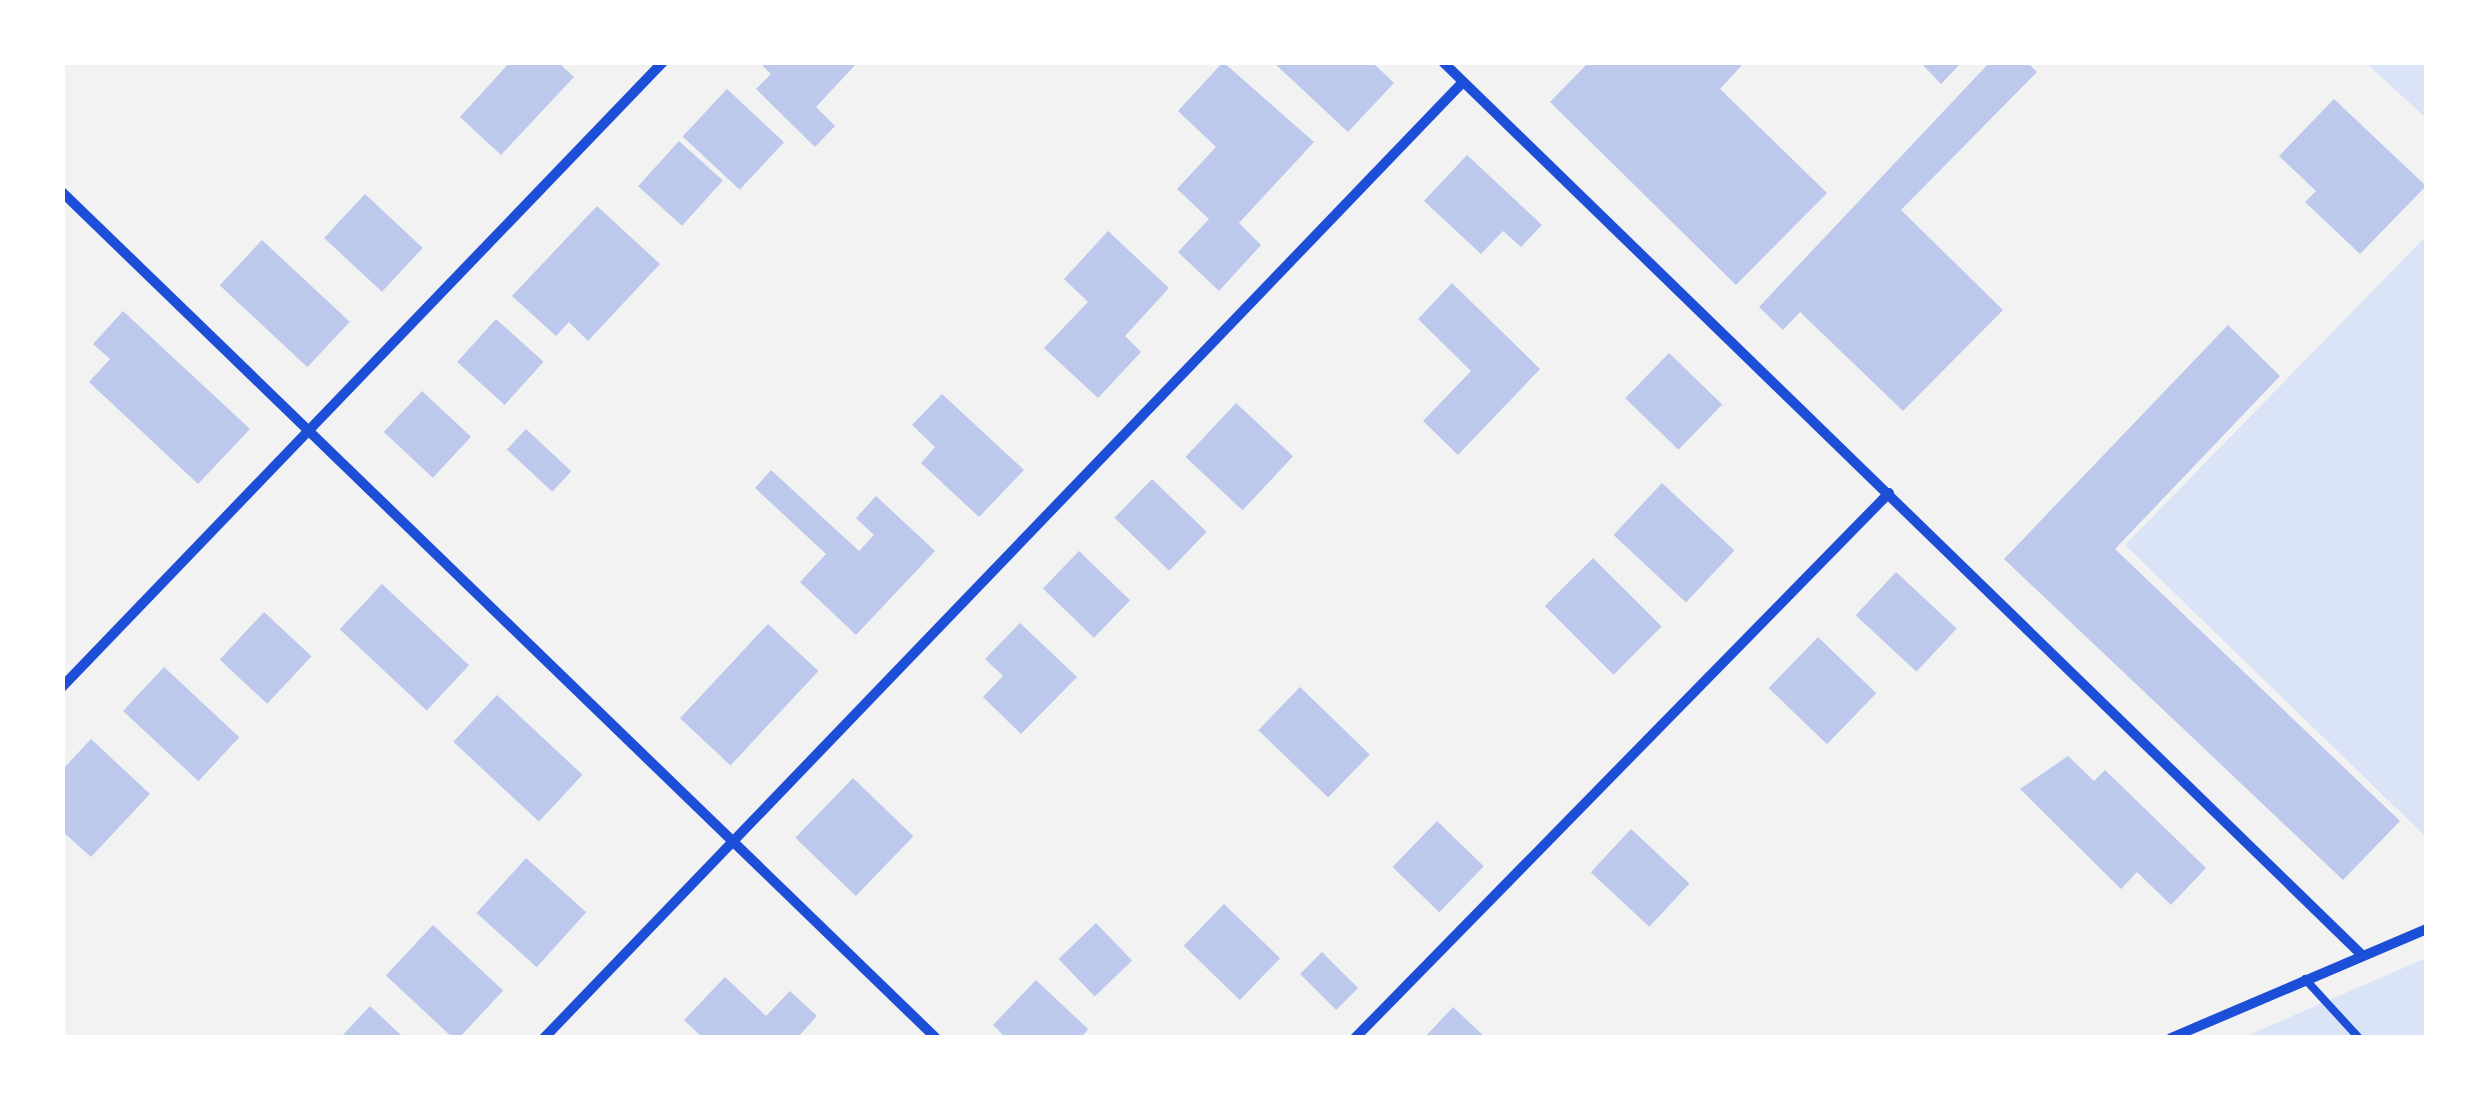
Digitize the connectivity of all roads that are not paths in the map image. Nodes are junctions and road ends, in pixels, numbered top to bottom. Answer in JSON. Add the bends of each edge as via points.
{"nodes":[{"id":1,"x":663,"y":62,"type":"edge"},
{"id":2,"x":1443,"y":62,"type":"edge"},
{"id":3,"x":1463,"y":82,"type":"junction"},
{"id":4,"x":62,"y":192,"type":"edge"},
{"id":5,"x":308,"y":429,"type":"junction"},
{"id":6,"x":1889,"y":493,"type":"junction"},
{"id":7,"x":62,"y":688,"type":"edge"},
{"id":8,"x":732,"y":838,"type":"junction"},
{"id":9,"x":2426,"y":929,"type":"edge"},
{"id":10,"x":2361,"y":954,"type":"junction"},
{"id":11,"x":2306,"y":979,"type":"junction"},
{"id":12,"x":544,"y":1038,"type":"edge"},
{"id":13,"x":936,"y":1038,"type":"edge"},
{"id":14,"x":1355,"y":1038,"type":"edge"},
{"id":15,"x":2171,"y":1038,"type":"edge"},
{"id":16,"x":2359,"y":1038,"type":"edge"}],
"edges":[{"from":1,"to":5,"type":"street"},
{"from":2,"to":3,"type":"street"},
{"from":3,"to":6,"type":"street"},
{"from":3,"to":8,"type":"street"},
{"from":4,"to":5,"type":"street"},
{"from":5,"to":7,"type":"street"},
{"from":5,"to":8,"type":"street"},
{"from":6,"to":10,"type":"street"},
{"from":6,"to":14,"type":"street"},
{"from":8,"to":12,"type":"street"},
{"from":8,"to":13,"type":"street"},
{"from":9,"to":10,"type":"street"},
{"from":10,"to":11,"type":"street"},
{"from":11,"to":15,"type":"street"},
{"from":11,"to":16,"type":"lane"}]}
